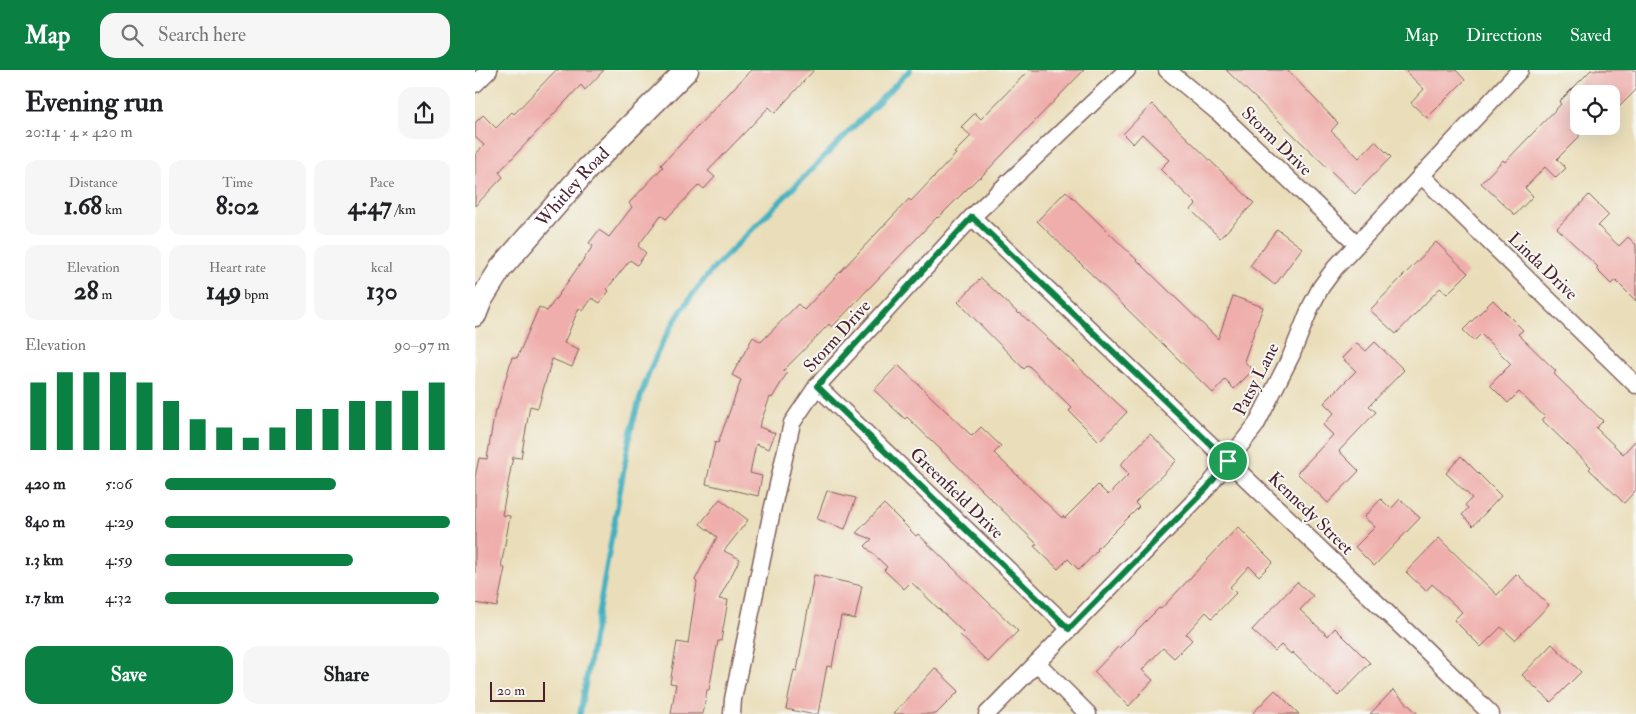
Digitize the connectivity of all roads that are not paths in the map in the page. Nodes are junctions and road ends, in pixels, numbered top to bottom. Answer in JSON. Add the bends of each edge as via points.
{"nodes":[{"id":1,"x":489,"y":70,"type":"edge"},
{"id":2,"x":687,"y":70,"type":"edge"},
{"id":3,"x":1127,"y":70,"type":"edge"},
{"id":4,"x":1167,"y":70,"type":"edge"},
{"id":5,"x":1515,"y":72,"type":"edge"},
{"id":6,"x":475,"y":84,"type":"edge"},
{"id":7,"x":1421,"y":175,"type":"junction"},
{"id":8,"x":972,"y":217,"type":"junction"},
{"id":9,"x":1357,"y":244,"type":"junction"},
{"id":10,"x":475,"y":315,"type":"edge"},
{"id":11,"x":1636,"y":385,"type":"edge"},
{"id":12,"x":817,"y":386,"type":"junction"},
{"id":13,"x":1228,"y":461,"type":"junction"},
{"id":14,"x":1069,"y":629,"type":"junction"},
{"id":15,"x":1037,"y":663,"type":"junction"},
{"id":16,"x":732,"y":714,"type":"edge"},
{"id":17,"x":987,"y":714,"type":"edge"},
{"id":18,"x":1089,"y":714,"type":"edge"},
{"id":19,"x":1491,"y":714,"type":"edge"}],
"edges":[{"from":1,"to":6,"type":"street"},
{"from":2,"to":10,"type":"street","name":"Whitley Road","via":[[588,168],[501,268]]},
{"from":3,"to":8,"type":"street","name":"Storm Drive"},
{"from":4,"to":9,"type":"street","name":"Storm Drive","via":[[1220,114]]},
{"from":5,"to":7,"type":"street","name":"Patsy Lane"},
{"from":7,"to":9,"type":"street","name":"Patsy Lane"},
{"from":7,"to":11,"type":"street","name":"Linda Drive"},
{"from":8,"to":12,"type":"street","name":"Storm Drive"},
{"from":8,"to":13,"type":"street","name":"Kennedy Street"},
{"from":9,"to":13,"type":"street","name":"Patsy Lane","via":[[1321,287],[1256,425]]},
{"from":12,"to":14,"type":"street","name":"Greenfield Drive"},
{"from":12,"to":16,"type":"street","name":"Storm Drive","via":[[792,423]]},
{"from":13,"to":14,"type":"street","name":"Patsy Lane","via":[[1207,488]]},
{"from":13,"to":19,"type":"street","name":"Kennedy Street"},
{"from":14,"to":15,"type":"street","name":"Patsy Lane"},
{"from":15,"to":17,"type":"street","name":"Patsy Lane"},
{"from":15,"to":18,"type":"street"}]}
